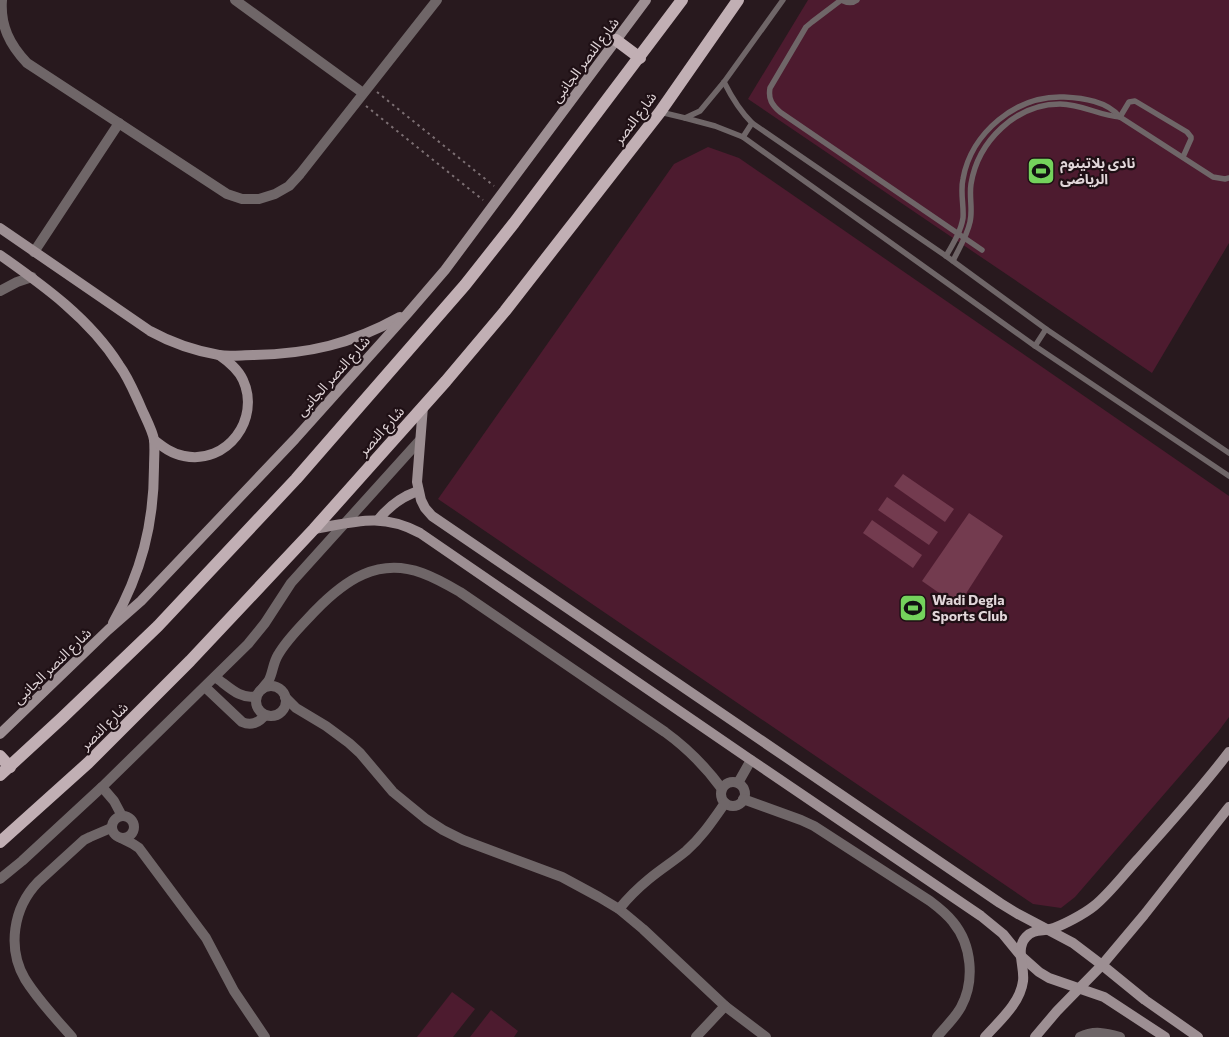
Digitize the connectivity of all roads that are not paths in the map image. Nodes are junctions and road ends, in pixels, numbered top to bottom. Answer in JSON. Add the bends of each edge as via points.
{"nodes":[{"id":1,"x":2,"y":0,"type":"edge"},
{"id":2,"x":235,"y":0,"type":"edge"},
{"id":3,"x":436,"y":0,"type":"edge"},
{"id":4,"x":646,"y":0,"type":"edge"},
{"id":5,"x":682,"y":0,"type":"edge"},
{"id":6,"x":738,"y":0,"type":"edge"},
{"id":7,"x":783,"y":0,"type":"edge"},
{"id":8,"x":841,"y":0,"type":"edge"},
{"id":9,"x":857,"y":0,"type":"edge"},
{"id":10,"x":616,"y":40,"type":"junction"},
{"id":11,"x":640,"y":58,"type":"junction"},
{"id":12,"x":724,"y":82,"type":"junction"},
{"id":13,"x":364,"y":93,"type":"junction"},
{"id":14,"x":660,"y":112,"type":"junction"},
{"id":15,"x":1004,"y":116,"type":"junction"},
{"id":16,"x":1120,"y":117,"type":"junction"},
{"id":17,"x":685,"y":118,"type":"junction"},
{"id":18,"x":1009,"y":122,"type":"junction"},
{"id":19,"x":119,"y":123,"type":"junction"},
{"id":20,"x":752,"y":123,"type":"junction"},
{"id":21,"x":742,"y":137,"type":"junction"},
{"id":22,"x":1183,"y":157,"type":"junction"},
{"id":23,"x":1229,"y":178,"type":"edge"},
{"id":24,"x":0,"y":228,"type":"edge"},
{"id":25,"x":958,"y":234,"type":"junction"},
{"id":26,"x":964,"y":238,"type":"junction"},
{"id":27,"x":982,"y":250,"type":"dead end"},
{"id":28,"x":34,"y":252,"type":"junction"},
{"id":29,"x":0,"y":255,"type":"edge"},
{"id":30,"x":946,"y":256,"type":"junction"},
{"id":31,"x":953,"y":261,"type":"junction"},
{"id":32,"x":32,"y":277,"type":"junction"},
{"id":33,"x":0,"y":291,"type":"edge"},
{"id":34,"x":408,"y":312,"type":"junction"},
{"id":35,"x":1046,"y":329,"type":"junction"},
{"id":36,"x":1035,"y":346,"type":"junction"},
{"id":37,"x":219,"y":355,"type":"junction"},
{"id":38,"x":423,"y":406,"type":"junction"},
{"id":39,"x":154,"y":440,"type":"junction"},
{"id":40,"x":420,"y":440,"type":"junction"},
{"id":41,"x":1229,"y":453,"type":"edge"},
{"id":42,"x":1229,"y":476,"type":"edge"},
{"id":43,"x":418,"y":491,"type":"junction"},
{"id":44,"x":378,"y":520,"type":"junction"},
{"id":45,"x":343,"y":524,"type":"junction"},
{"id":46,"x":314,"y":529,"type":"junction"},
{"id":47,"x":108,"y":630,"type":"junction"},
{"id":48,"x":271,"y":672,"type":"junction"},
{"id":49,"x":215,"y":677,"type":"junction"},
{"id":50,"x":206,"y":687,"type":"junction"},
{"id":51,"x":276,"y":687,"type":"junction"},
{"id":52,"x":259,"y":693,"type":"junction"},
{"id":53,"x":285,"y":697,"type":"junction"},
{"id":54,"x":281,"y":711,"type":"junction"},
{"id":55,"x":301,"y":711,"type":"junction"},
{"id":56,"x":265,"y":715,"type":"junction"},
{"id":57,"x":0,"y":734,"type":"edge"},
{"id":58,"x":1229,"y":752,"type":"edge"},
{"id":59,"x":0,"y":756,"type":"edge"},
{"id":60,"x":751,"y":760,"type":"junction"},
{"id":61,"x":10,"y":767,"type":"junction"},
{"id":62,"x":0,"y":776,"type":"edge"},
{"id":63,"x":738,"y":783,"type":"junction"},
{"id":64,"x":102,"y":787,"type":"junction"},
{"id":65,"x":722,"y":789,"type":"junction"},
{"id":66,"x":744,"y":799,"type":"junction"},
{"id":67,"x":725,"y":803,"type":"junction"},
{"id":68,"x":1229,"y":807,"type":"edge"},
{"id":69,"x":122,"y":816,"type":"junction"},
{"id":70,"x":134,"y":827,"type":"junction"},
{"id":71,"x":111,"y":828,"type":"junction"},
{"id":72,"x":121,"y":838,"type":"junction"},
{"id":73,"x":0,"y":842,"type":"edge"},
{"id":74,"x":145,"y":856,"type":"junction"},
{"id":75,"x":0,"y":880,"type":"edge"},
{"id":76,"x":619,"y":909,"type":"junction"},
{"id":77,"x":1047,"y":930,"type":"junction"},
{"id":78,"x":1021,"y":956,"type":"junction"},
{"id":79,"x":1102,"y":965,"type":"junction"},
{"id":80,"x":1081,"y":988,"type":"junction"},
{"id":81,"x":725,"y":1006,"type":"junction"},
{"id":82,"x":72,"y":1037,"type":"edge"},
{"id":83,"x":265,"y":1037,"type":"edge"},
{"id":84,"x":696,"y":1037,"type":"edge"},
{"id":85,"x":766,"y":1037,"type":"edge"},
{"id":86,"x":936,"y":1037,"type":"edge"},
{"id":87,"x":985,"y":1037,"type":"edge"},
{"id":88,"x":1035,"y":1037,"type":"edge"},
{"id":89,"x":1080,"y":1037,"type":"edge"},
{"id":90,"x":1120,"y":1037,"type":"edge"},
{"id":91,"x":1165,"y":1037,"type":"edge"},
{"id":92,"x":1198,"y":1037,"type":"edge"}],
"edges":[{"from":1,"to":19,"type":"street","via":[[3,24],[16,52]]},
{"from":2,"to":13,"type":"street"},
{"from":3,"to":13,"type":"street"},
{"from":4,"to":10,"type":"street","name":"شارع النصر الجانبى"},
{"from":5,"to":11,"type":"main road"},
{"from":6,"to":14,"type":"main road","name":"شارع النصر"},
{"from":7,"to":12,"type":"lane"},
{"from":8,"to":9,"type":"lane","via":[[846,3]]},
{"from":8,"to":25,"type":"lane","via":[[801,34],[770,88],[771,102],[780,112]]},
{"from":10,"to":11,"type":"main road"},
{"from":10,"to":34,"type":"street","name":"شارع النصر الجانبى","via":[[445,270]]},
{"from":11,"to":61,"type":"main road","via":[[465,285],[296,479],[158,626]]},
{"from":12,"to":17,"type":"lane","via":[[700,111]]},
{"from":12,"to":20,"type":"lane","via":[[737,106]]},
{"from":13,"to":19,"type":"street","via":[[289,186],[259,199],[242,199],[227,194]]},
{"from":14,"to":17,"type":"lane"},
{"from":14,"to":38,"type":"main road","name":"شارع النصر","via":[[505,310]]},
{"from":15,"to":16,"type":"lane","via":[[1030,102],[1060,96],[1103,105]]},
{"from":15,"to":18,"type":"lane"},
{"from":15,"to":25,"type":"lane","via":[[983,136],[968,161],[963,179],[963,216]]},
{"from":16,"to":18,"type":"lane","via":[[1051,104],[1028,110]]},
{"from":16,"to":22,"type":"lane"},
{"from":16,"to":22,"type":"lane","via":[[1129,102],[1134,101],[1187,132],[1191,139]]},
{"from":17,"to":21,"type":"lane"},
{"from":18,"to":26,"type":"lane","via":[[986,147],[976,167],[970,186],[970,223]]},
{"from":19,"to":28,"type":"street"},
{"from":20,"to":21,"type":"lane"},
{"from":20,"to":30,"type":"lane"},
{"from":21,"to":36,"type":"lane"},
{"from":22,"to":23,"type":"lane","via":[[1213,177]]},
{"from":24,"to":28,"type":"street"},
{"from":25,"to":26,"type":"lane"},
{"from":25,"to":30,"type":"lane"},
{"from":26,"to":27,"type":"lane"},
{"from":26,"to":31,"type":"lane"},
{"from":28,"to":37,"type":"street","via":[[150,331],[167,340]]},
{"from":29,"to":32,"type":"street"},
{"from":30,"to":31,"type":"lane"},
{"from":31,"to":35,"type":"lane"},
{"from":32,"to":33,"type":"street"},
{"from":32,"to":39,"type":"street","via":[[68,306],[106,346],[133,390]]},
{"from":34,"to":37,"type":"street","via":[[378,329],[315,350]]},
{"from":34,"to":47,"type":"street","name":"شارع النصر الجانبى","via":[[295,439],[141,601]]},
{"from":35,"to":36,"type":"lane"},
{"from":35,"to":41,"type":"lane"},
{"from":36,"to":42,"type":"lane"},
{"from":37,"to":39,"type":"street","via":[[243,380],[248,396],[242,429],[231,443],[201,457],[184,456]]},
{"from":38,"to":40,"type":"street"},
{"from":38,"to":46,"type":"main road","name":"شارع النصر"},
{"from":39,"to":47,"type":"street","via":[[152,507],[147,540],[125,602]]},
{"from":40,"to":43,"type":"street"},
{"from":40,"to":45,"type":"street"},
{"from":43,"to":44,"type":"street","via":[[391,505]]},
{"from":43,"to":77,"type":"street","via":[[432,516],[1000,903]]},
{"from":44,"to":45,"type":"street"},
{"from":44,"to":60,"type":"street","via":[[400,523],[420,533]]},
{"from":45,"to":46,"type":"street"},
{"from":45,"to":49,"type":"street","via":[[291,582],[248,644]]},
{"from":46,"to":73,"type":"main road","name":"شارع النصر","via":[[88,763]]},
{"from":47,"to":57,"type":"street","name":"شارع النصر الجانبى"},
{"from":48,"to":51,"type":"street"},
{"from":48,"to":52,"type":"street"},
{"from":48,"to":65,"type":"street","via":[[284,645],[340,589],[369,572],[399,567],[410,569],[440,580],[460,592],[665,732],[701,764]]},
{"from":49,"to":50,"type":"street"},
{"from":49,"to":52,"type":"street","via":[[241,696]]},
{"from":50,"to":56,"type":"street","via":[[245,724],[254,724]]},
{"from":50,"to":64,"type":"street"},
{"from":51,"to":52,"type":"street","via":[[266,687]]},
{"from":51,"to":53,"type":"street"},
{"from":52,"to":56,"type":"street","via":[[258,709]]},
{"from":53,"to":54,"type":"street"},
{"from":53,"to":55,"type":"street"},
{"from":54,"to":55,"type":"street"},
{"from":54,"to":56,"type":"street","via":[[277,715]]},
{"from":55,"to":76,"type":"street","via":[[349,743],[393,792],[443,830],[562,877]]},
{"from":58,"to":77,"type":"street","via":[[1099,901],[1088,911]]},
{"from":59,"to":61,"type":"main road"},
{"from":60,"to":63,"type":"street"},
{"from":60,"to":78,"type":"street","via":[[980,916],[1003,934]]},
{"from":61,"to":62,"type":"main road"},
{"from":63,"to":65,"type":"street","via":[[727,783]]},
{"from":63,"to":66,"type":"street","via":[[745,792]]},
{"from":64,"to":69,"type":"street"},
{"from":64,"to":75,"type":"street"},
{"from":65,"to":67,"type":"street"},
{"from":66,"to":67,"type":"street","via":[[732,806]]},
{"from":66,"to":86,"type":"street","via":[[826,833],[930,901],[954,923],[966,946],[968,983],[954,1018]]},
{"from":67,"to":76,"type":"street","via":[[695,843],[648,880]]},
{"from":68,"to":79,"type":"street"},
{"from":69,"to":70,"type":"street","via":[[132,821]]},
{"from":69,"to":71,"type":"street","via":[[113,821]]},
{"from":70,"to":72,"type":"street","via":[[128,837]]},
{"from":70,"to":74,"type":"street"},
{"from":71,"to":72,"type":"street","via":[[114,835]]},
{"from":71,"to":82,"type":"street","via":[[84,840],[31,889],[16,923],[14,944],[24,979]]},
{"from":72,"to":74,"type":"street","via":[[139,848]]},
{"from":74,"to":83,"type":"street","via":[[206,938],[234,991]]},
{"from":76,"to":81,"type":"street"},
{"from":77,"to":78,"type":"street","via":[[1035,930],[1026,936]]},
{"from":77,"to":79,"type":"street","via":[[1073,943]]},
{"from":78,"to":80,"type":"street","via":[[1049,978]]},
{"from":78,"to":87,"type":"street","via":[[1021,989],[1012,1007]]},
{"from":79,"to":80,"type":"street"},
{"from":79,"to":92,"type":"street"},
{"from":80,"to":88,"type":"street"},
{"from":80,"to":91,"type":"street","via":[[1104,997]]},
{"from":81,"to":84,"type":"street"},
{"from":81,"to":85,"type":"street"},
{"from":89,"to":90,"type":"street","via":[[1100,1032]]}]}
